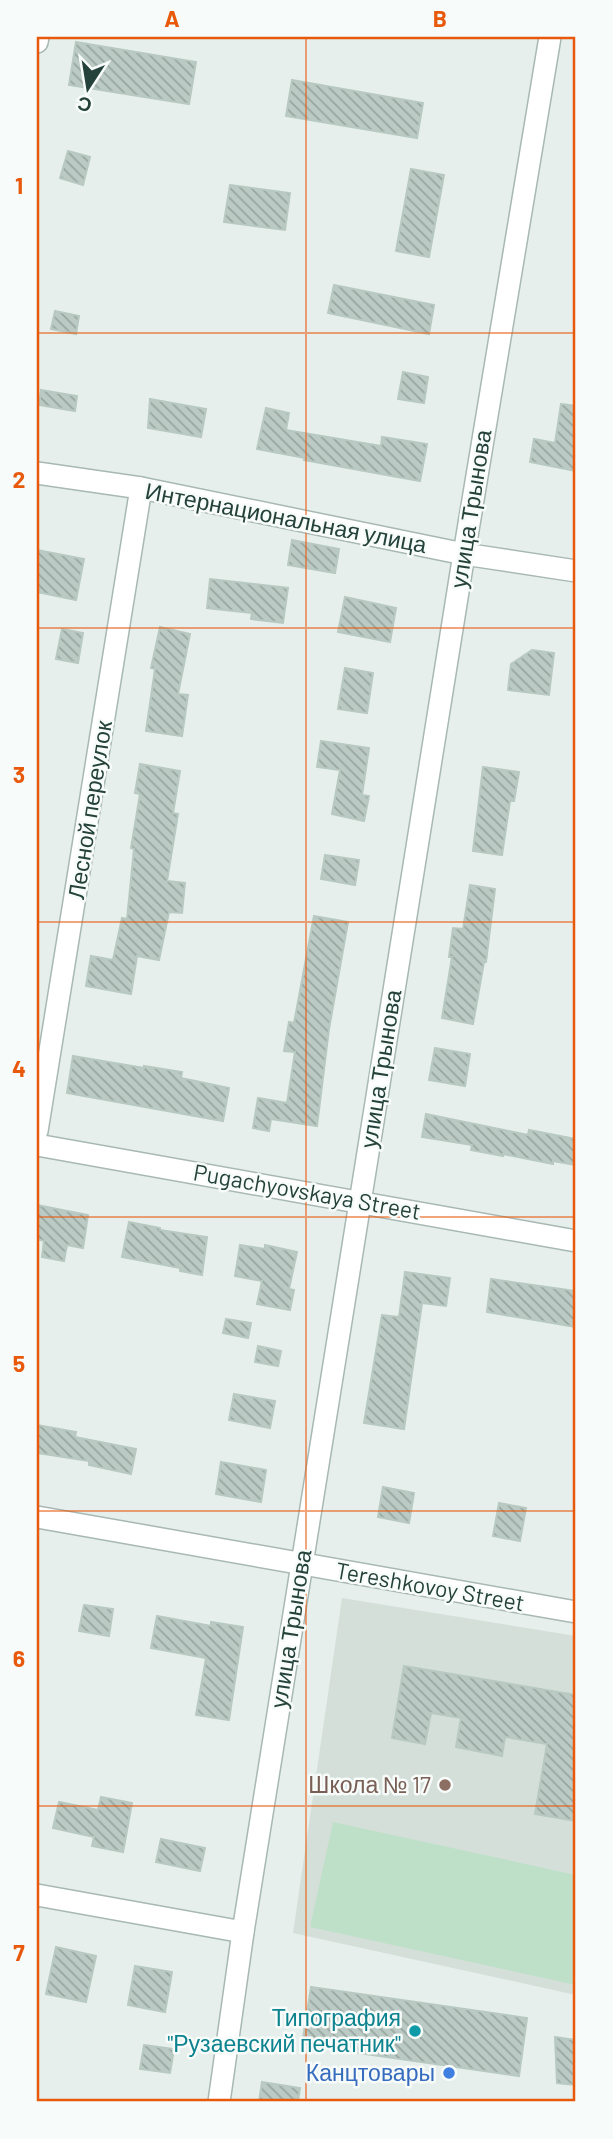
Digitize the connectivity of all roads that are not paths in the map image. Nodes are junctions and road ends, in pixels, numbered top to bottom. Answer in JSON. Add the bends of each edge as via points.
{"nodes":[{"id":1,"x":38,"y":37,"type":"edge"},
{"id":2,"x":550,"y":37,"type":"edge"},
{"id":3,"x":37,"y":42,"type":"edge"},
{"id":4,"x":37,"y":473,"type":"edge"},
{"id":5,"x":141,"y":488,"type":"junction"},
{"id":6,"x":464,"y":554,"type":"junction"},
{"id":7,"x":576,"y":570,"type":"edge"},
{"id":8,"x":37,"y":1131,"type":"edge"},
{"id":9,"x":37,"y":1145,"type":"edge"},
{"id":10,"x":360,"y":1201,"type":"junction"},
{"id":11,"x":576,"y":1241,"type":"edge"},
{"id":12,"x":37,"y":1517,"type":"edge"},
{"id":13,"x":302,"y":1565,"type":"junction"},
{"id":14,"x":576,"y":1612,"type":"edge"},
{"id":15,"x":37,"y":1895,"type":"edge"},
{"id":16,"x":243,"y":1932,"type":"junction"},
{"id":17,"x":219,"y":2102,"type":"edge"}],
"edges":[{"from":1,"to":3,"type":"street"},
{"from":2,"to":6,"type":"street","name":"улица Трынова"},
{"from":4,"to":5,"type":"street","name":"Интернациональная улица"},
{"from":5,"to":6,"type":"street","name":"Интернациональная улица"},
{"from":5,"to":8,"type":"street","name":"Лесной переулок"},
{"from":6,"to":7,"type":"street","name":"Интернациональная улица"},
{"from":6,"to":10,"type":"street","name":"улица Трынова"},
{"from":9,"to":10,"type":"street","name":"Pugachyovskaya Street"},
{"from":10,"to":11,"type":"street","name":"Pugachyovskaya Street"},
{"from":10,"to":13,"type":"street","name":"улица Трынова"},
{"from":12,"to":13,"type":"street","name":"Tereshkovoy Street"},
{"from":13,"to":14,"type":"street","name":"Tereshkovoy Street"},
{"from":13,"to":16,"type":"street","name":"улица Трынова"},
{"from":15,"to":16,"type":"street"},
{"from":16,"to":17,"type":"street","name":"улица Трынова"}]}
